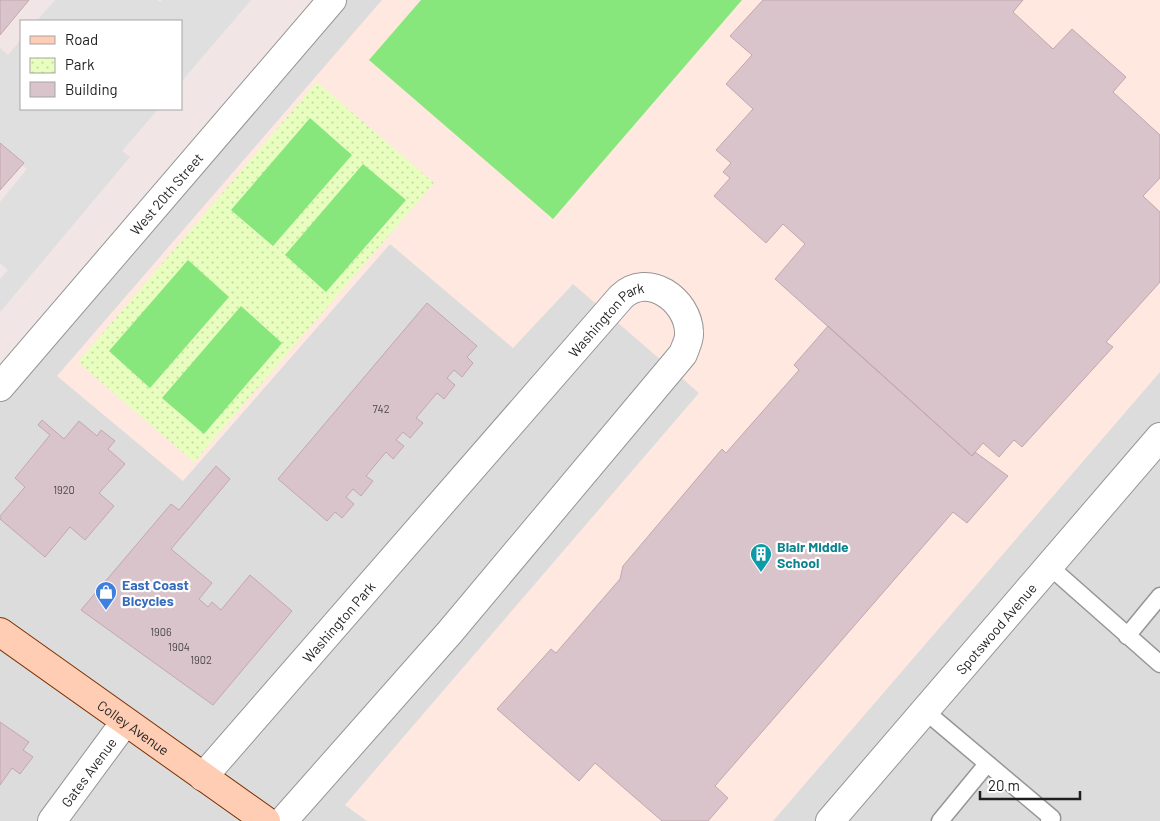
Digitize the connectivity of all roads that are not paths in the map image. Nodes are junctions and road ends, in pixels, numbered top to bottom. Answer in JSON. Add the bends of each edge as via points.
{"nodes":[{"id":1,"x":332,"y":0,"type":"edge"},
{"id":2,"x":0,"y":387,"type":"edge"},
{"id":3,"x":1160,"y":437,"type":"edge"},
{"id":4,"x":1049,"y":566,"type":"junction"},
{"id":5,"x":1160,"y":596,"type":"edge"},
{"id":6,"x":0,"y":632,"type":"edge"},
{"id":7,"x":1127,"y":636,"type":"junction"},
{"id":8,"x":1160,"y":664,"type":"edge"},
{"id":9,"x":925,"y":711,"type":"junction"},
{"id":10,"x":125,"y":722,"type":"junction"},
{"id":11,"x":987,"y":764,"type":"junction"},
{"id":12,"x":203,"y":777,"type":"junction"},
{"id":13,"x":52,"y":821,"type":"edge"},
{"id":14,"x":266,"y":821,"type":"edge"},
{"id":15,"x":283,"y":821,"type":"edge"},
{"id":16,"x":830,"y":821,"type":"edge"},
{"id":17,"x":940,"y":821,"type":"edge"},
{"id":18,"x":1049,"y":821,"type":"edge"}],
"edges":[{"from":1,"to":2,"type":"street","name":"West 20th Street"},
{"from":3,"to":4,"type":"street","name":"Spotswood Avenue"},
{"from":4,"to":7,"type":"lane"},
{"from":4,"to":9,"type":"street","name":"Spotswood Avenue"},
{"from":5,"to":7,"type":"lane"},
{"from":6,"to":10,"type":"main road","name":"Colley Avenue"},
{"from":7,"to":8,"type":"lane"},
{"from":9,"to":11,"type":"lane"},
{"from":9,"to":16,"type":"street","name":"Spotswood Avenue"},
{"from":10,"to":12,"type":"main road","name":"Colley Avenue"},
{"from":10,"to":13,"type":"street","name":"Gates Avenue"},
{"from":11,"to":17,"type":"lane"},
{"from":11,"to":18,"type":"lane","via":[[1052,818]]},
{"from":12,"to":14,"type":"main road","name":"Colley Avenue"},
{"from":12,"to":15,"type":"street","name":"Washington Park","via":[[621,296],[626,291],[641,288],[655,288],[670,295],[687,318],[690,334],[683,354],[450,632]]}]}
